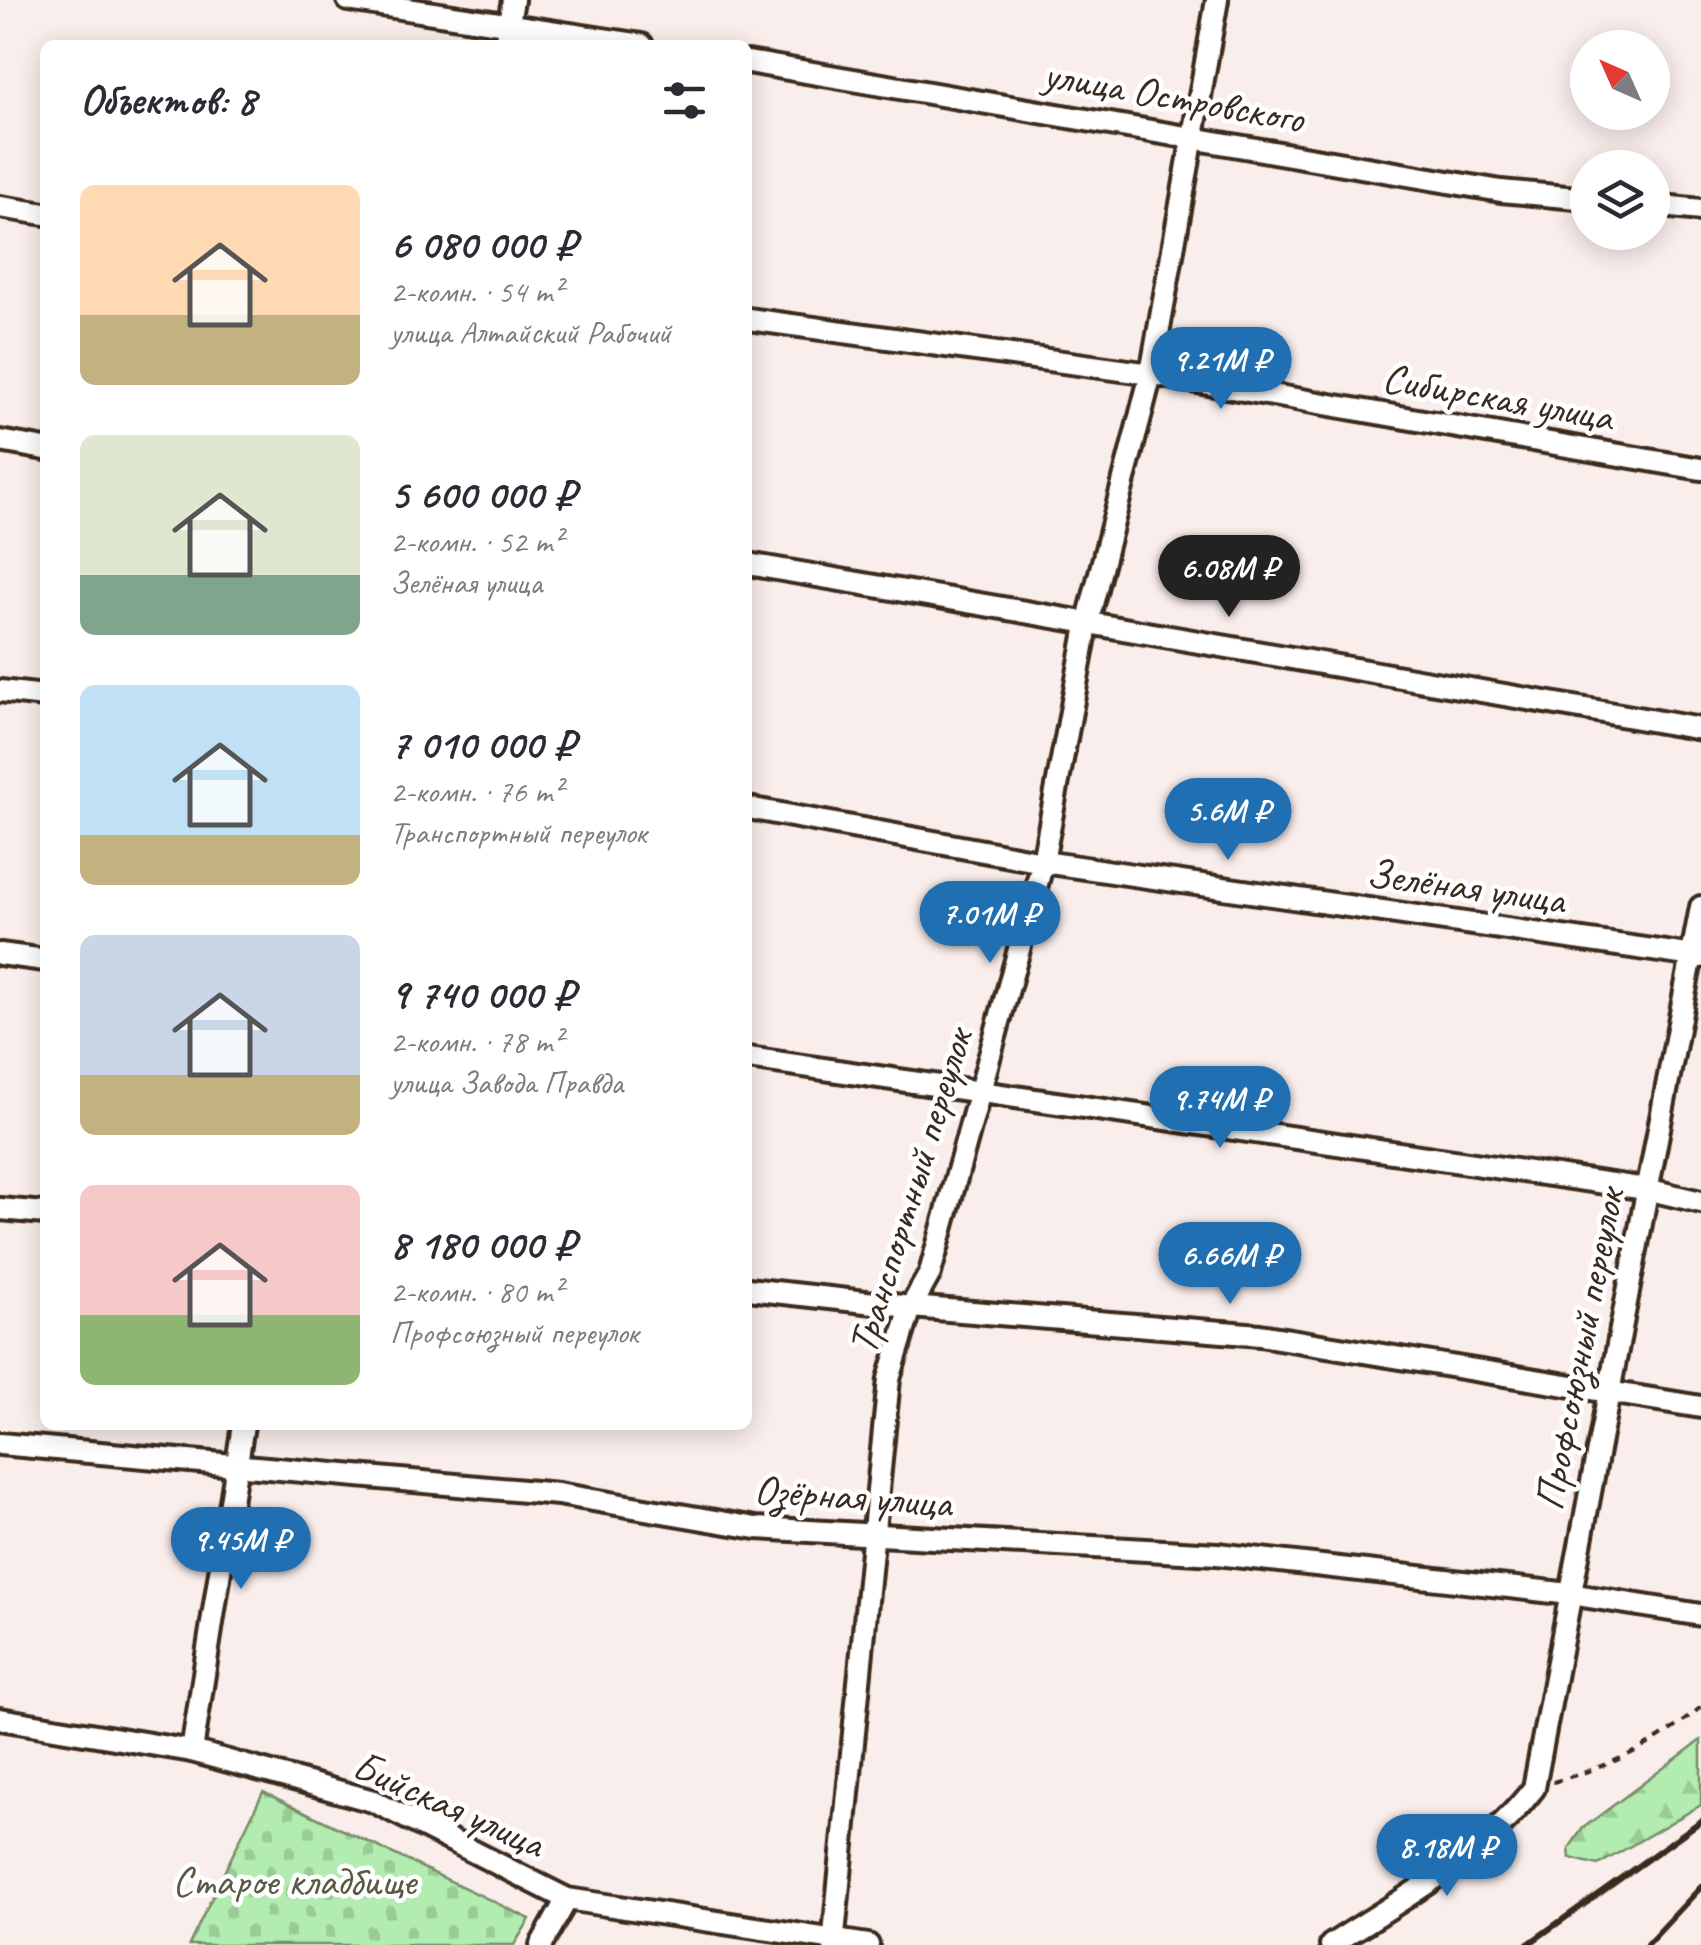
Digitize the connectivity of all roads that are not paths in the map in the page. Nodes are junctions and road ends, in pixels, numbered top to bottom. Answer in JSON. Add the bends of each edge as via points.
{"nodes":[{"id":1,"x":348,"y":0,"type":"edge"},
{"id":2,"x":513,"y":0,"type":"edge"},
{"id":3,"x":1217,"y":0,"type":"edge"},
{"id":4,"x":509,"y":23,"type":"junction"},
{"id":5,"x":505,"y":40,"type":"edge"},
{"id":6,"x":612,"y":40,"type":"edge"},
{"id":7,"x":752,"y":63,"type":"edge"},
{"id":8,"x":1191,"y":135,"type":"junction"},
{"id":9,"x":1570,"y":197,"type":"edge"},
{"id":10,"x":0,"y":207,"type":"edge"},
{"id":11,"x":1670,"y":207,"type":"edge"},
{"id":12,"x":1701,"y":210,"type":"edge"},
{"id":13,"x":40,"y":213,"type":"edge"},
{"id":14,"x":752,"y":320,"type":"edge"},
{"id":15,"x":1151,"y":374,"type":"junction"},
{"id":16,"x":0,"y":441,"type":"edge"},
{"id":17,"x":40,"y":447,"type":"edge"},
{"id":18,"x":1701,"y":469,"type":"edge"},
{"id":19,"x":752,"y":565,"type":"edge"},
{"id":20,"x":1088,"y":620,"type":"junction"},
{"id":21,"x":0,"y":691,"type":"edge"},
{"id":22,"x":40,"y":695,"type":"edge"},
{"id":23,"x":1701,"y":730,"type":"edge"},
{"id":24,"x":752,"y":809,"type":"edge"},
{"id":25,"x":1043,"y":862,"type":"junction"},
{"id":26,"x":1701,"y":907,"type":"edge"},
{"id":27,"x":0,"y":954,"type":"edge"},
{"id":28,"x":1696,"y":956,"type":"edge"},
{"id":29,"x":40,"y":959,"type":"edge"},
{"id":30,"x":752,"y":1059,"type":"edge"},
{"id":31,"x":983,"y":1090,"type":"junction"},
{"id":32,"x":1646,"y":1189,"type":"junction"},
{"id":33,"x":1701,"y":1202,"type":"edge"},
{"id":34,"x":0,"y":1209,"type":"edge"},
{"id":35,"x":40,"y":1213,"type":"edge"},
{"id":36,"x":752,"y":1288,"type":"edge"},
{"id":37,"x":911,"y":1307,"type":"junction"},
{"id":38,"x":1610,"y":1391,"type":"junction"},
{"id":39,"x":1701,"y":1407,"type":"edge"},
{"id":40,"x":242,"y":1430,"type":"edge"},
{"id":41,"x":0,"y":1444,"type":"edge"},
{"id":42,"x":235,"y":1462,"type":"junction"},
{"id":43,"x":870,"y":1536,"type":"junction"},
{"id":44,"x":1570,"y":1594,"type":"junction"},
{"id":45,"x":1701,"y":1615,"type":"edge"},
{"id":46,"x":0,"y":1720,"type":"edge"},
{"id":47,"x":192,"y":1751,"type":"junction"},
{"id":48,"x":567,"y":1899,"type":"junction"},
{"id":49,"x":834,"y":1941,"type":"edge"},
{"id":50,"x":541,"y":1945,"type":"edge"},
{"id":51,"x":868,"y":1945,"type":"edge"},
{"id":52,"x":1331,"y":1945,"type":"edge"}],
"edges":[{"from":1,"to":4,"type":"street"},
{"from":2,"to":4,"type":"street"},
{"from":3,"to":8,"type":"street","name":"Транспортный переулок"},
{"from":4,"to":5,"type":"street"},
{"from":4,"to":6,"type":"street"},
{"from":7,"to":8,"type":"street","name":"улица Островского"},
{"from":8,"to":9,"type":"street","name":"улица Островского"},
{"from":8,"to":15,"type":"street","name":"Транспортный переулок"},
{"from":10,"to":13,"type":"street"},
{"from":11,"to":12,"type":"street"},
{"from":14,"to":15,"type":"street","name":"Сибирская улица"},
{"from":15,"to":18,"type":"street","name":"Сибирская улица"},
{"from":15,"to":20,"type":"street","name":"Транспортный переулок"},
{"from":16,"to":17,"type":"street"},
{"from":19,"to":20,"type":"street"},
{"from":20,"to":23,"type":"street"},
{"from":20,"to":25,"type":"street","name":"Транспортный переулок"},
{"from":21,"to":22,"type":"street"},
{"from":24,"to":25,"type":"street","name":"Зелёная улица"},
{"from":25,"to":28,"type":"street","name":"Зелёная улица"},
{"from":25,"to":31,"type":"street","name":"Транспортный переулок"},
{"from":26,"to":28,"type":"street","name":"Профсоюзный переулок"},
{"from":27,"to":29,"type":"street"},
{"from":28,"to":32,"type":"street","name":"Профсоюзный переулок"},
{"from":30,"to":31,"type":"street"},
{"from":31,"to":32,"type":"street"},
{"from":31,"to":37,"type":"street","name":"Транспортный переулок","via":[[930,1274]]},
{"from":32,"to":33,"type":"street"},
{"from":32,"to":38,"type":"street","name":"Профсоюзный переулок"},
{"from":34,"to":35,"type":"street"},
{"from":36,"to":37,"type":"street"},
{"from":37,"to":38,"type":"street","via":[[1260,1335]]},
{"from":37,"to":43,"type":"street","name":"Транспортный переулок","via":[[889,1379]]},
{"from":38,"to":39,"type":"street"},
{"from":38,"to":44,"type":"street","name":"Профсоюзный переулок"},
{"from":40,"to":42,"type":"street"},
{"from":41,"to":42,"type":"street","name":"Озёрная улица"},
{"from":42,"to":43,"type":"street","name":"Озёрная улица","via":[[558,1494],[756,1528]]},
{"from":42,"to":47,"type":"street"},
{"from":43,"to":44,"type":"street","name":"Озёрная улица","via":[[1217,1554]]},
{"from":43,"to":49,"type":"street","name":"Транспортный переулок"},
{"from":44,"to":45,"type":"street","name":"Озёрная улица"},
{"from":44,"to":52,"type":"street","name":"Профсоюзный переулок","via":[[1528,1795],[1454,1864]]},
{"from":46,"to":47,"type":"street","name":"Бийская улица"},
{"from":47,"to":48,"type":"street","name":"Бийская улица","via":[[373,1801]]},
{"from":48,"to":49,"type":"street","name":"Бийская улица"},
{"from":48,"to":50,"type":"street"},
{"from":49,"to":51,"type":"street","name":"Бийская улица"}]}
